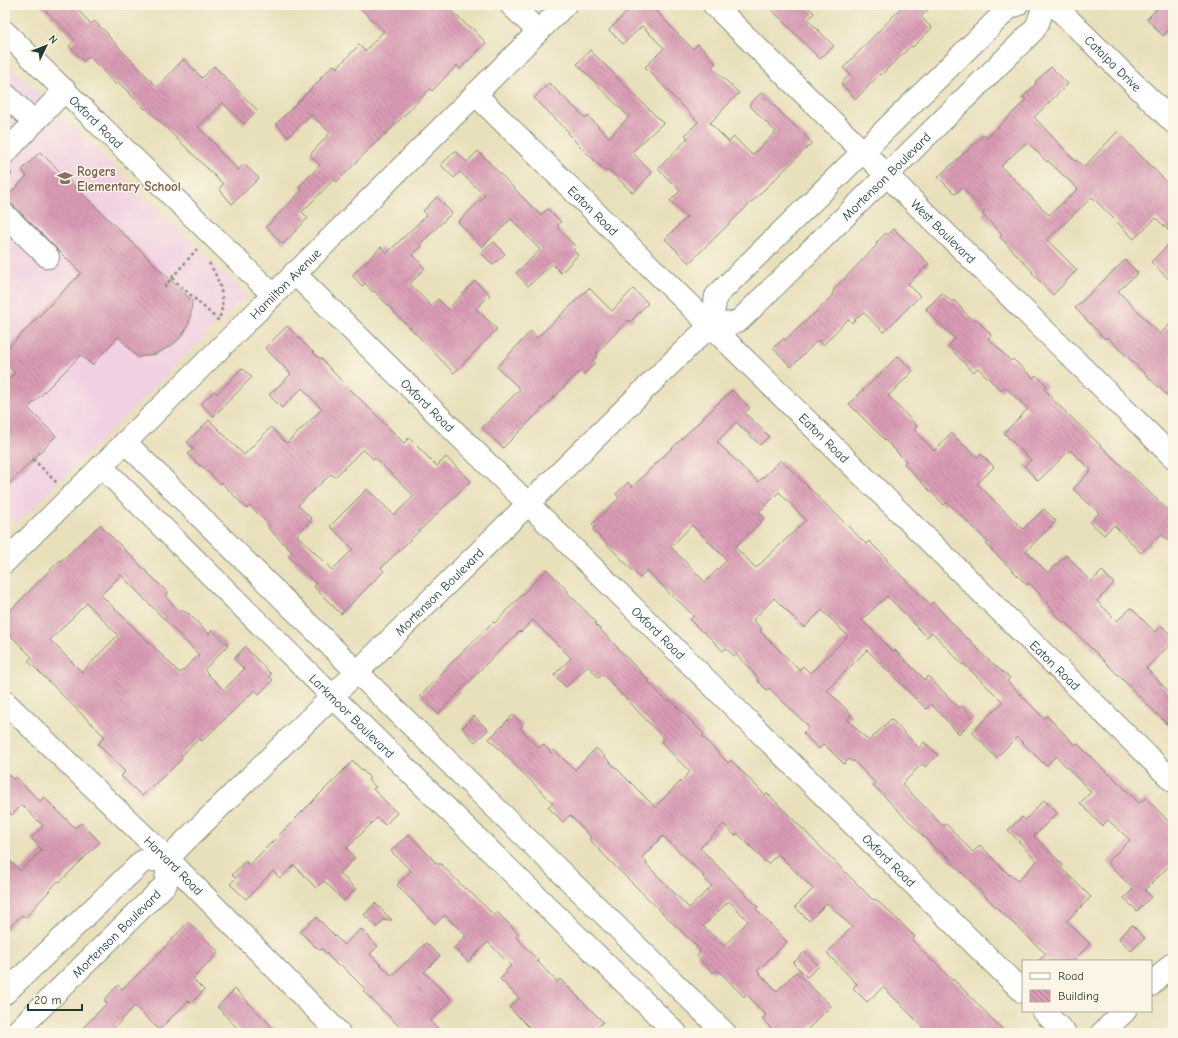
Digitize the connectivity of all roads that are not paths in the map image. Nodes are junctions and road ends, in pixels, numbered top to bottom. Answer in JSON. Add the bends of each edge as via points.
{"nodes":[{"id":1,"x":512,"y":5,"type":"edge"},
{"id":2,"x":565,"y":5,"type":"edge"},
{"id":3,"x":714,"y":5,"type":"edge"},
{"id":4,"x":1017,"y":5,"type":"edge"},
{"id":5,"x":1044,"y":5,"type":"edge"},
{"id":6,"x":1054,"y":5,"type":"edge"},
{"id":7,"x":538,"y":31,"type":"junction"},
{"id":8,"x":5,"y":32,"type":"edge"},
{"id":9,"x":64,"y":90,"type":"junction"},
{"id":10,"x":5,"y":94,"type":"edge"},
{"id":11,"x":475,"y":94,"type":"junction"},
{"id":12,"x":34,"y":122,"type":"junction"},
{"id":13,"x":1173,"y":122,"type":"edge"},
{"id":14,"x":862,"y":151,"type":"junction"},
{"id":15,"x":5,"y":153,"type":"edge"},
{"id":16,"x":887,"y":175,"type":"junction"},
{"id":17,"x":5,"y":215,"type":"edge"},
{"id":18,"x":48,"y":257,"type":"dead end"},
{"id":19,"x":294,"y":274,"type":"junction"},
{"id":20,"x":274,"y":294,"type":"junction"},
{"id":21,"x":711,"y":326,"type":"junction"},
{"id":22,"x":125,"y":442,"type":"junction"},
{"id":23,"x":1173,"y":457,"type":"edge"},
{"id":24,"x":101,"y":466,"type":"junction"},
{"id":25,"x":528,"y":504,"type":"junction"},
{"id":26,"x":5,"y":562,"type":"edge"},
{"id":27,"x":357,"y":672,"type":"junction"},
{"id":28,"x":332,"y":696,"type":"junction"},
{"id":29,"x":5,"y":702,"type":"edge"},
{"id":30,"x":1173,"y":781,"type":"edge"},
{"id":31,"x":168,"y":859,"type":"junction"},
{"id":32,"x":629,"y":939,"type":"junction"},
{"id":33,"x":605,"y":963,"type":"junction"},
{"id":34,"x":1173,"y":963,"type":"edge"},
{"id":35,"x":1152,"y":984,"type":"edge"},
{"id":36,"x":1022,"y":991,"type":"edge"},
{"id":37,"x":5,"y":993,"type":"edge"},
{"id":38,"x":1044,"y":1012,"type":"edge"},
{"id":39,"x":1123,"y":1012,"type":"edge"},
{"id":40,"x":15,"y":1033,"type":"edge"},
{"id":41,"x":339,"y":1033,"type":"edge"},
{"id":42,"x":676,"y":1033,"type":"edge"},
{"id":43,"x":725,"y":1033,"type":"edge"},
{"id":44,"x":1065,"y":1033,"type":"edge"},
{"id":45,"x":1102,"y":1033,"type":"edge"}],
"edges":[{"from":1,"to":7,"type":"street"},
{"from":2,"to":7,"type":"street","name":"Hamilton Avenue"},
{"from":3,"to":14,"type":"street","name":"West Boulevard"},
{"from":4,"to":14,"type":"street","via":[[1009,8]]},
{"from":5,"to":16,"type":"street","name":"Mortenson Boulevard","via":[[1034,30]]},
{"from":6,"to":13,"type":"street","name":"Catalpa Drive"},
{"from":7,"to":11,"type":"street","name":"Hamilton Avenue"},
{"from":8,"to":9,"type":"street","name":"Oxford Road"},
{"from":9,"to":12,"type":"street"},
{"from":9,"to":20,"type":"street","name":"Oxford Road"},
{"from":10,"to":12,"type":"street"},
{"from":11,"to":19,"type":"street","name":"Hamilton Avenue"},
{"from":11,"to":21,"type":"street","name":"Eaton Road"},
{"from":12,"to":15,"type":"street"},
{"from":14,"to":16,"type":"street","name":"West Boulevard"},
{"from":14,"to":21,"type":"street","via":[[716,296]]},
{"from":16,"to":21,"type":"street","name":"Mortenson Boulevard","via":[[740,320]]},
{"from":16,"to":23,"type":"street","name":"West Boulevard"},
{"from":17,"to":18,"type":"street"},
{"from":19,"to":20,"type":"street","name":"Hamilton Avenue"},
{"from":19,"to":25,"type":"street","name":"Oxford Road"},
{"from":20,"to":22,"type":"street","name":"Hamilton Avenue"},
{"from":21,"to":25,"type":"street","name":"Mortenson Boulevard"},
{"from":21,"to":30,"type":"street","name":"Eaton Road"},
{"from":22,"to":24,"type":"street","name":"Hamilton Avenue"},
{"from":22,"to":27,"type":"street"},
{"from":24,"to":26,"type":"street","name":"Hamilton Avenue"},
{"from":24,"to":28,"type":"street","name":"Larkmoor Boulevard"},
{"from":25,"to":27,"type":"street","name":"Mortenson Boulevard"},
{"from":25,"to":36,"type":"street","name":"Oxford Road"},
{"from":27,"to":28,"type":"street","name":"Mortenson Boulevard"},
{"from":27,"to":32,"type":"street"},
{"from":28,"to":31,"type":"street","name":"Mortenson Boulevard"},
{"from":28,"to":33,"type":"street","name":"Larkmoor Boulevard"},
{"from":29,"to":31,"type":"street","name":"Harvard Road"},
{"from":31,"to":37,"type":"street","via":[[143,861]]},
{"from":31,"to":40,"type":"street","name":"Mortenson Boulevard","via":[[166,884]]},
{"from":31,"to":41,"type":"street","name":"Harvard Road"},
{"from":32,"to":33,"type":"street"},
{"from":32,"to":43,"type":"street"},
{"from":33,"to":42,"type":"street","name":"Larkmoor Boulevard"},
{"from":34,"to":35,"type":"street"},
{"from":38,"to":44,"type":"street"},
{"from":39,"to":45,"type":"street"}]}
